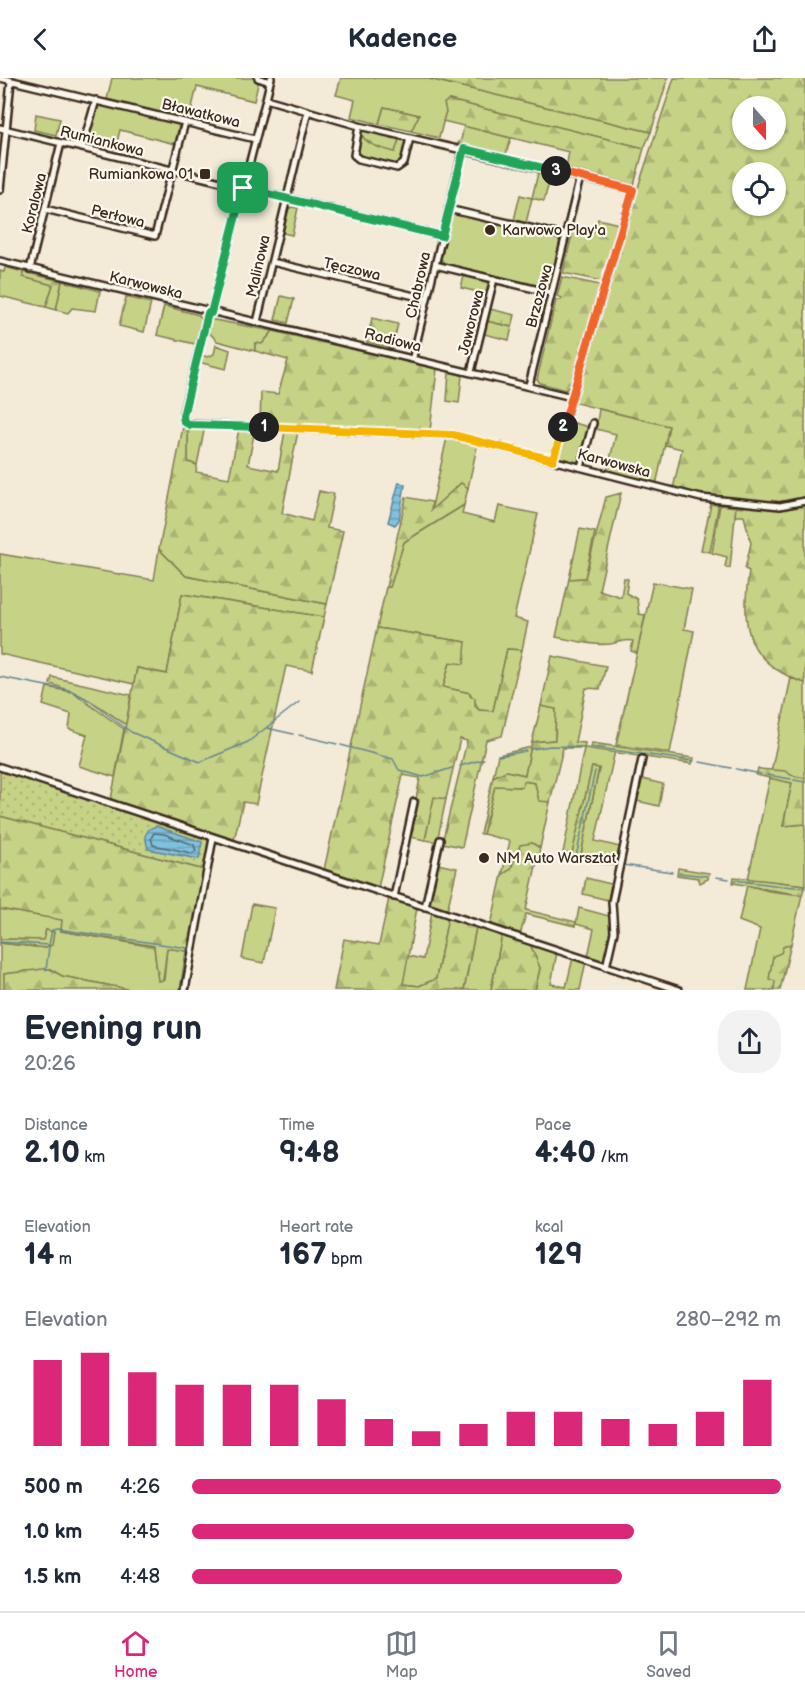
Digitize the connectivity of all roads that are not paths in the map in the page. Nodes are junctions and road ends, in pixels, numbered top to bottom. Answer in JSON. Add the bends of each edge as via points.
{"nodes":[{"id":1,"x":0,"y":78,"type":"edge"},
{"id":2,"x":258,"y":78,"type":"edge"},
{"id":3,"x":271,"y":80,"type":"edge"},
{"id":4,"x":11,"y":81,"type":"junction"},
{"id":5,"x":266,"y":99,"type":"junction"},
{"id":6,"x":96,"y":100,"type":"junction"},
{"id":7,"x":308,"y":111,"type":"junction"},
{"id":8,"x":185,"y":122,"type":"junction"},
{"id":9,"x":359,"y":126,"type":"junction"},
{"id":10,"x":0,"y":128,"type":"edge"},
{"id":11,"x":7,"y":129,"type":"junction"},
{"id":12,"x":410,"y":138,"type":"junction"},
{"id":13,"x":255,"y":139,"type":"junction"},
{"id":14,"x":61,"y":143,"type":"junction"},
{"id":15,"x":82,"y":148,"type":"junction"},
{"id":16,"x":464,"y":149,"type":"junction"},
{"id":17,"x":172,"y":171,"type":"junction"},
{"id":18,"x":580,"y":177,"type":"junction"},
{"id":19,"x":243,"y":188,"type":"junction"},
{"id":20,"x":0,"y":190,"type":"edge"},
{"id":21,"x":286,"y":199,"type":"junction"},
{"id":22,"x":45,"y":209,"type":"junction"},
{"id":23,"x":448,"y":209,"type":"junction"},
{"id":24,"x":442,"y":236,"type":"junction"},
{"id":25,"x":566,"y":236,"type":"junction"},
{"id":26,"x":0,"y":261,"type":"edge"},
{"id":27,"x":272,"y":262,"type":"junction"},
{"id":28,"x":435,"y":265,"type":"junction"},
{"id":29,"x":30,"y":269,"type":"junction"},
{"id":30,"x":494,"y":279,"type":"junction"},
{"id":31,"x":551,"y":292,"type":"junction"},
{"id":32,"x":427,"y":299,"type":"junction"},
{"id":33,"x":210,"y":313,"type":"junction"},
{"id":34,"x":257,"y":322,"type":"junction"},
{"id":35,"x":413,"y":357,"type":"junction"},
{"id":36,"x":471,"y":372,"type":"junction"},
{"id":37,"x":529,"y":385,"type":"junction"},
{"id":38,"x":572,"y":396,"type":"junction"},
{"id":39,"x":592,"y":423,"type":"dead end"},
{"id":40,"x":553,"y":460,"type":"junction"},
{"id":41,"x":581,"y":467,"type":"junction"},
{"id":42,"x":805,"y":501,"type":"edge"},
{"id":43,"x":642,"y":759,"type":"dead end"},
{"id":44,"x":0,"y":767,"type":"edge"},
{"id":45,"x":414,"y":802,"type":"dead end"},
{"id":46,"x":213,"y":838,"type":"junction"},
{"id":47,"x":440,"y":840,"type":"dead end"},
{"id":48,"x":394,"y":897,"type":"junction"},
{"id":49,"x":425,"y":907,"type":"junction"},
{"id":50,"x":606,"y":967,"type":"junction"},
{"id":51,"x":184,"y":990,"type":"edge"},
{"id":52,"x":679,"y":990,"type":"edge"}],
"edges":[{"from":1,"to":4,"type":"street","name":"Bławatkowa"},
{"from":2,"to":3,"type":"street"},
{"from":3,"to":5,"type":"street"},
{"from":4,"to":6,"type":"street","name":"Bławatkowa"},
{"from":4,"to":11,"type":"street"},
{"from":5,"to":7,"type":"street"},
{"from":5,"to":13,"type":"street"},
{"from":6,"to":8,"type":"street","name":"Bławatkowa"},
{"from":6,"to":15,"type":"street"},
{"from":7,"to":9,"type":"street"},
{"from":7,"to":21,"type":"street","name":"Malinowa"},
{"from":8,"to":13,"type":"street","name":"Bławatkowa"},
{"from":8,"to":17,"type":"street"},
{"from":9,"to":12,"type":"street"},
{"from":9,"to":12,"type":"street","via":[[354,155],[397,168],[404,163]]},
{"from":10,"to":11,"type":"street","name":"Rumiankowa"},
{"from":11,"to":14,"type":"street","name":"Rumiankowa"},
{"from":11,"to":20,"type":"street"},
{"from":12,"to":16,"type":"street"},
{"from":13,"to":19,"type":"street"},
{"from":14,"to":15,"type":"street","name":"Rumiankowa"},
{"from":14,"to":22,"type":"street","name":"Koralowa"},
{"from":15,"to":17,"type":"street","name":"Rumiankowa"},
{"from":16,"to":18,"type":"street"},
{"from":16,"to":23,"type":"street","name":"Chabrowa"},
{"from":17,"to":19,"type":"street","name":"Rumiankowa"},
{"from":17,"to":22,"type":"street","name":"Perłowa","via":[[154,236]]},
{"from":18,"to":25,"type":"street","name":"Brzozowa"},
{"from":18,"to":38,"type":"street","via":[[633,190]]},
{"from":19,"to":21,"type":"street","name":"Rumiankowa"},
{"from":19,"to":33,"type":"street"},
{"from":21,"to":24,"type":"street","name":"Rumiankowa"},
{"from":21,"to":27,"type":"street","name":"Malinowa"},
{"from":22,"to":29,"type":"street","name":"Koralowa"},
{"from":23,"to":24,"type":"street","name":"Chabrowa"},
{"from":23,"to":25,"type":"street"},
{"from":24,"to":28,"type":"street","name":"Chabrowa"},
{"from":25,"to":31,"type":"street","name":"Brzozowa"},
{"from":26,"to":29,"type":"street","name":"Karwowska"},
{"from":27,"to":32,"type":"street","name":"Tęczowa"},
{"from":27,"to":34,"type":"street","name":"Malinowa"},
{"from":28,"to":30,"type":"street"},
{"from":28,"to":32,"type":"street","name":"Chabrowa"},
{"from":29,"to":33,"type":"street","name":"Karwowska"},
{"from":30,"to":31,"type":"street"},
{"from":30,"to":36,"type":"street","name":"Jaworowa"},
{"from":31,"to":37,"type":"street","name":"Brzozowa"},
{"from":32,"to":35,"type":"street","name":"Chabrowa"},
{"from":33,"to":34,"type":"street","name":"Radiowa"},
{"from":33,"to":40,"type":"street","name":"Karwowska","via":[[183,413],[188,424],[447,434]]},
{"from":34,"to":35,"type":"street","name":"Radiowa"},
{"from":35,"to":36,"type":"street","name":"Radiowa"},
{"from":36,"to":37,"type":"street","name":"Radiowa"},
{"from":37,"to":38,"type":"street","name":"Radiowa"},
{"from":38,"to":40,"type":"street"},
{"from":39,"to":41,"type":"street"},
{"from":40,"to":41,"type":"street","name":"Karwowska"},
{"from":41,"to":42,"type":"street","name":"Karwowska","via":[[719,501],[780,506]]},
{"from":43,"to":50,"type":"street","via":[[612,902],[614,932]]},
{"from":44,"to":46,"type":"street"},
{"from":45,"to":48,"type":"street"},
{"from":46,"to":48,"type":"street"},
{"from":46,"to":51,"type":"street"},
{"from":47,"to":49,"type":"street"},
{"from":48,"to":49,"type":"street"},
{"from":49,"to":50,"type":"street"},
{"from":50,"to":52,"type":"street"}]}
